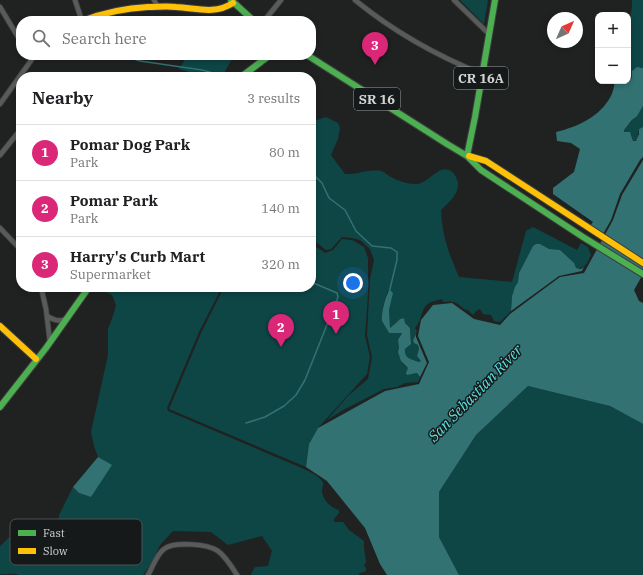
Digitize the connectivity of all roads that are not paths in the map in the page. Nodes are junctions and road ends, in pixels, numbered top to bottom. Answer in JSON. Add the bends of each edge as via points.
{"nodes":[{"id":1,"x":75,"y":0,"type":"edge"},
{"id":2,"x":154,"y":0,"type":"edge"},
{"id":3,"x":281,"y":0,"type":"edge"},
{"id":4,"x":355,"y":0,"type":"edge"},
{"id":5,"x":454,"y":0,"type":"edge"},
{"id":6,"x":495,"y":0,"type":"edge"},
{"id":7,"x":232,"y":1,"type":"edge"},
{"id":8,"x":0,"y":7,"type":"edge"},
{"id":9,"x":158,"y":7,"type":"junction"},
{"id":10,"x":80,"y":16,"type":"edge"},
{"id":11,"x":96,"y":16,"type":"edge"},
{"id":12,"x":248,"y":16,"type":"edge"},
{"id":13,"x":268,"y":16,"type":"edge"},
{"id":14,"x":6,"y":18,"type":"junction"},
{"id":15,"x":1,"y":22,"type":"dead end"},
{"id":16,"x":488,"y":33,"type":"junction"},
{"id":17,"x":16,"y":34,"type":"edge"},
{"id":18,"x":29,"y":60,"type":"edge"},
{"id":19,"x":263,"y":60,"type":"edge"},
{"id":20,"x":315,"y":60,"type":"edge"},
{"id":21,"x":21,"y":72,"type":"edge"},
{"id":22,"x":247,"y":72,"type":"edge"},
{"id":23,"x":482,"y":74,"type":"junction"},
{"id":24,"x":16,"y":80,"type":"edge"},
{"id":25,"x":0,"y":104,"type":"edge"},
{"id":26,"x":16,"y":135,"type":"edge"},
{"id":27,"x":0,"y":155,"type":"edge"},
{"id":28,"x":467,"y":156,"type":"junction"},
{"id":29,"x":0,"y":228,"type":"edge"},
{"id":30,"x":16,"y":244,"type":"edge"},
{"id":31,"x":643,"y":264,"type":"edge"},
{"id":32,"x":643,"y":274,"type":"edge"},
{"id":33,"x":42,"y":292,"type":"edge"},
{"id":34,"x":85,"y":292,"type":"edge"},
{"id":35,"x":47,"y":316,"type":"junction"},
{"id":36,"x":66,"y":319,"type":"junction"},
{"id":37,"x":0,"y":326,"type":"edge"},
{"id":38,"x":50,"y":342,"type":"junction"},
{"id":39,"x":36,"y":359,"type":"junction"},
{"id":40,"x":0,"y":407,"type":"edge"},
{"id":41,"x":236,"y":574,"type":"edge"},
{"id":42,"x":148,"y":575,"type":"edge"}],
"edges":[{"from":1,"to":10,"type":"street"},
{"from":2,"to":9,"type":"street"},
{"from":3,"to":13,"type":"street"},
{"from":4,"to":23,"type":"street","via":[[418,44]]},
{"from":5,"to":16,"type":"street"},
{"from":6,"to":16,"type":"main road","number":"CR 16A"},
{"from":7,"to":9,"type":"main road","via":[[227,8],[211,11]]},
{"from":7,"to":12,"type":"main road"},
{"from":8,"to":14,"type":"street"},
{"from":9,"to":11,"type":"main road","via":[[119,10]]},
{"from":14,"to":15,"type":"street"},
{"from":14,"to":17,"type":"street"},
{"from":16,"to":23,"type":"main road","number":"CR 16A"},
{"from":18,"to":21,"type":"street"},
{"from":19,"to":22,"type":"main road"},
{"from":20,"to":28,"type":"main road","number":"SR 16"},
{"from":23,"to":28,"type":"main road","number":"CR 16A"},
{"from":24,"to":25,"type":"street"},
{"from":26,"to":27,"type":"street"},
{"from":28,"to":31,"type":"main road","number":"SR 16","via":[[486,161]]},
{"from":28,"to":32,"type":"main road","number":"SR 16","via":[[490,176]]},
{"from":29,"to":30,"type":"street"},
{"from":33,"to":35,"type":"street"},
{"from":34,"to":36,"type":"main road"},
{"from":35,"to":36,"type":"street","via":[[59,321]]},
{"from":35,"to":38,"type":"street"},
{"from":36,"to":38,"type":"main road"},
{"from":37,"to":39,"type":"main road"},
{"from":38,"to":39,"type":"main road"},
{"from":39,"to":40,"type":"main road"},
{"from":41,"to":42,"type":"street","via":[[218,551],[200,545],[177,544],[169,546],[158,555]]}]}
